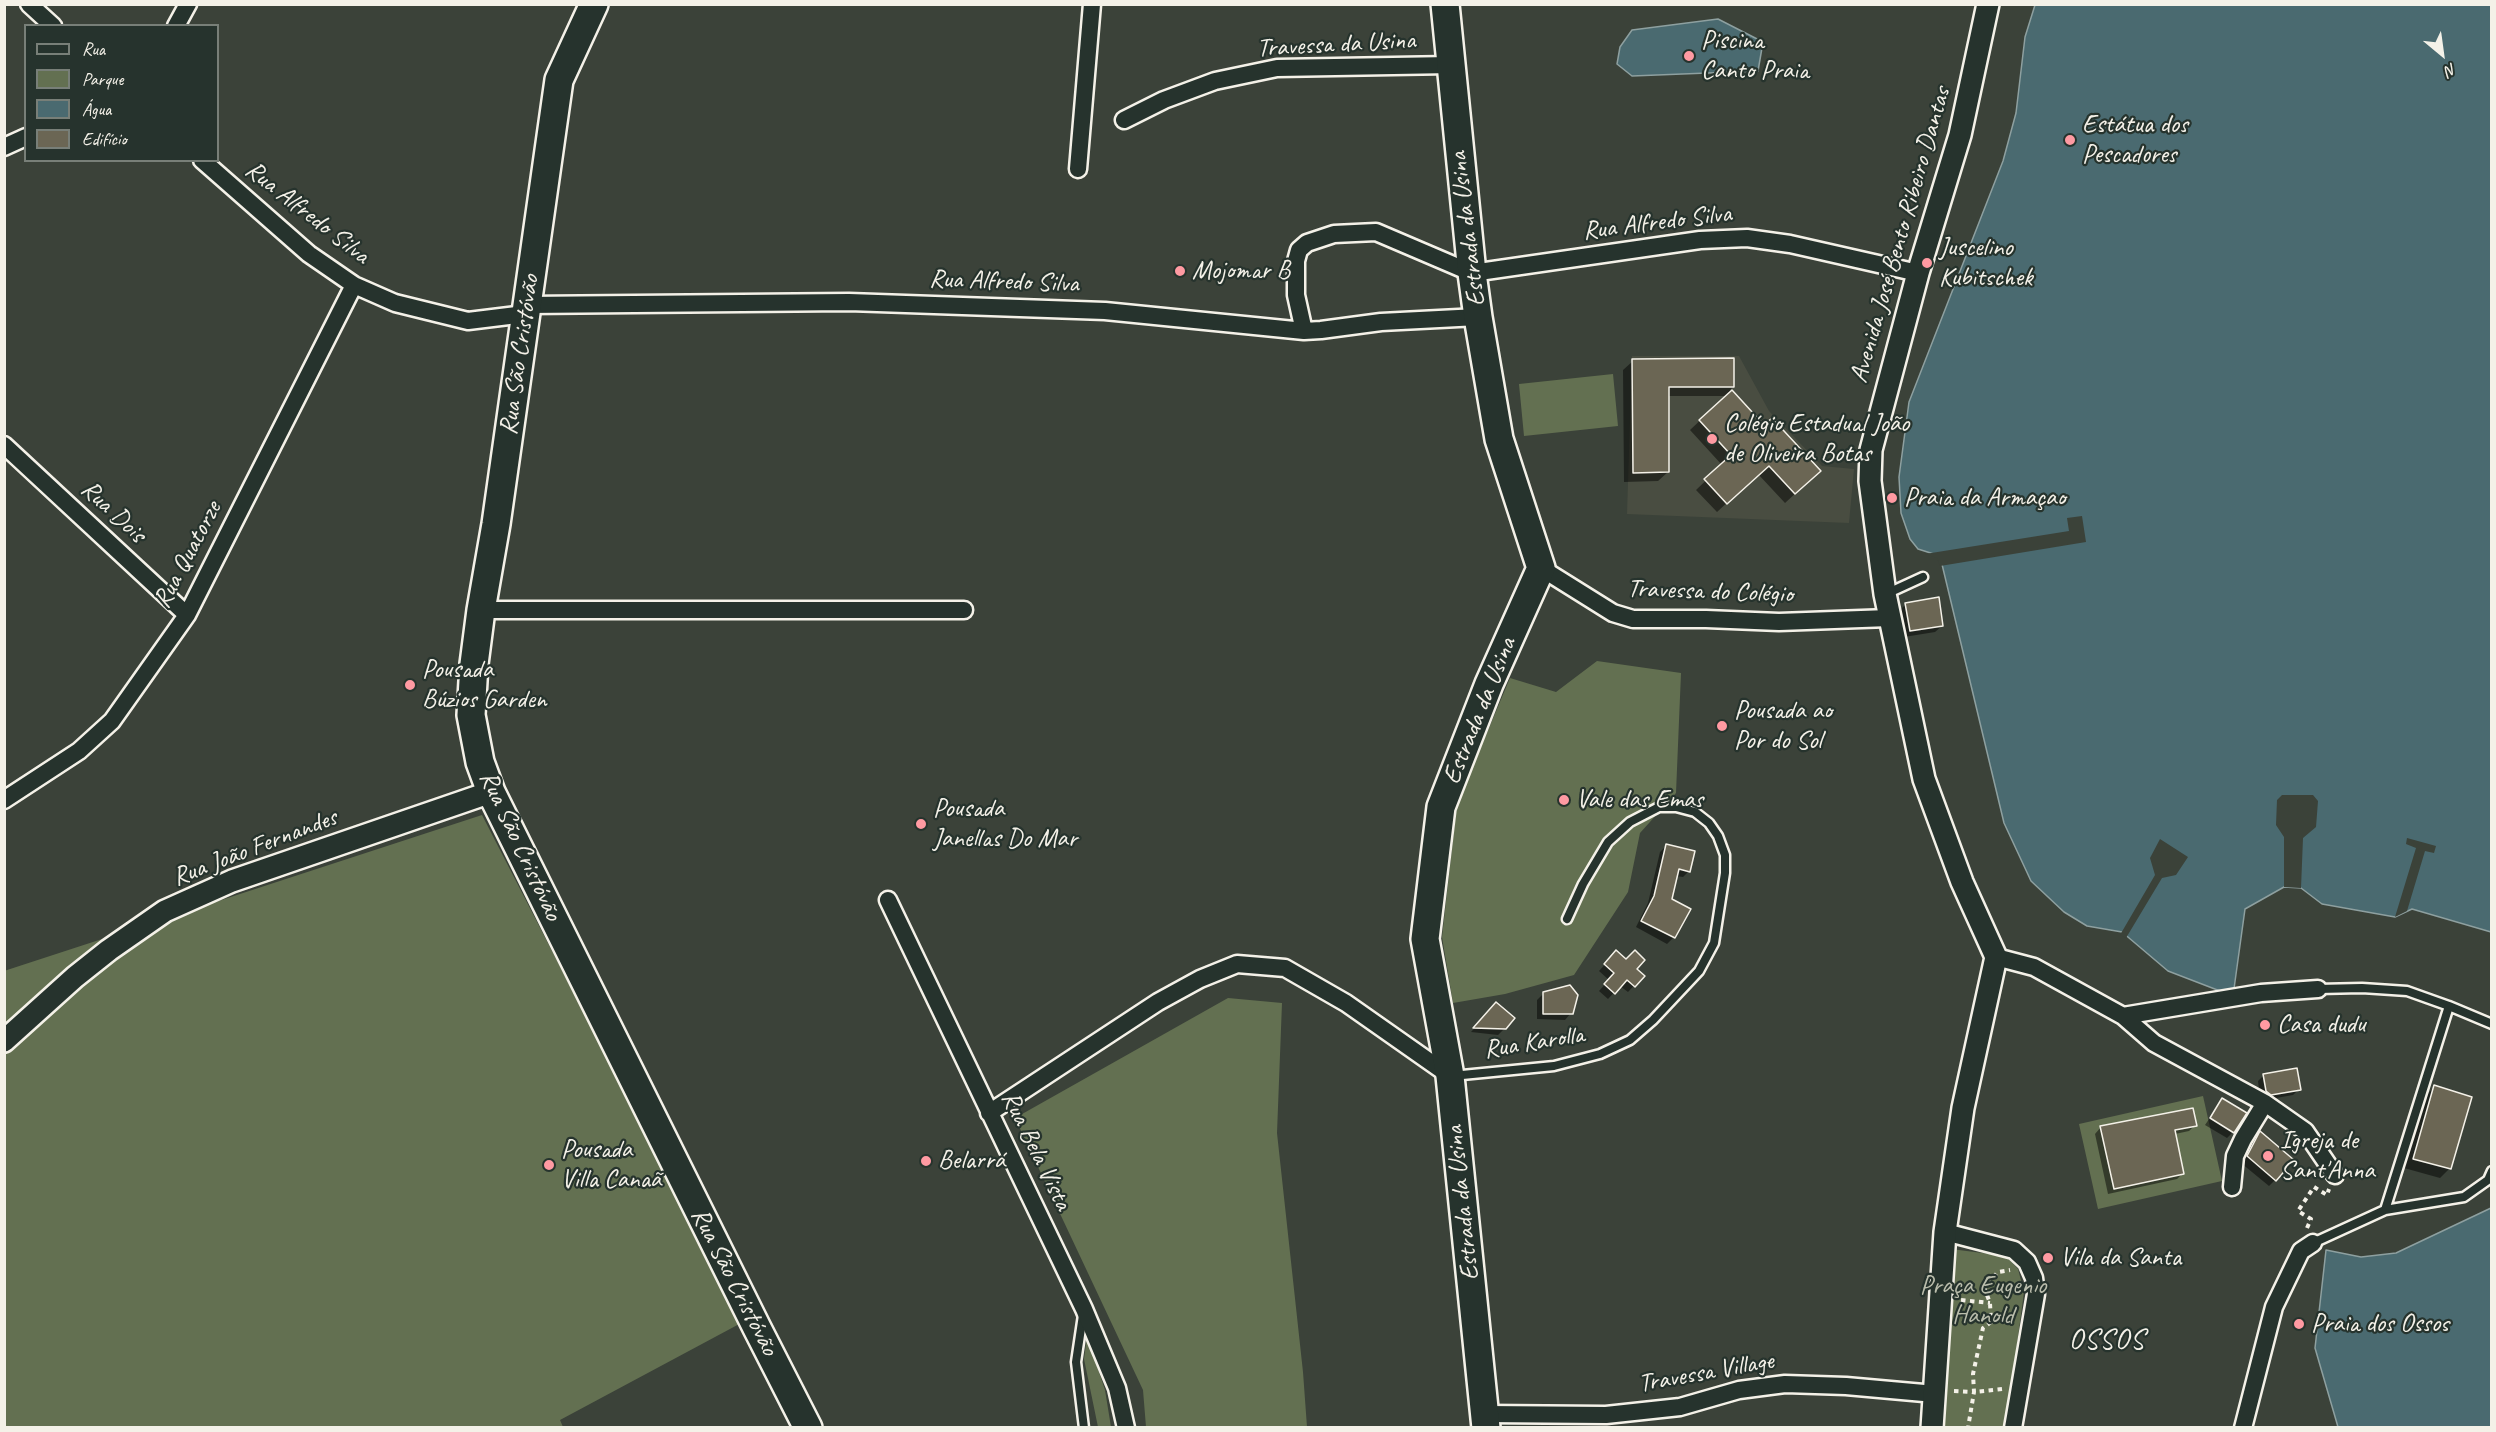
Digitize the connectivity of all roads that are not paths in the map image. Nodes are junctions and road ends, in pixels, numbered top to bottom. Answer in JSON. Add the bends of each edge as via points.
{"nodes":[{"id":1,"x":29,"y":4,"type":"edge"},
{"id":2,"x":188,"y":4,"type":"edge"},
{"id":3,"x":594,"y":4,"type":"edge"},
{"id":4,"x":1092,"y":4,"type":"edge"},
{"id":5,"x":1445,"y":4,"type":"edge"},
{"id":6,"x":1988,"y":4,"type":"edge"},
{"id":7,"x":51,"y":24,"type":"edge"},
{"id":8,"x":177,"y":24,"type":"edge"},
{"id":9,"x":1451,"y":65,"type":"junction"},
{"id":10,"x":1124,"y":120,"type":"dead end"},
{"id":11,"x":24,"y":138,"type":"edge"},
{"id":12,"x":4,"y":147,"type":"edge"},
{"id":13,"x":204,"y":162,"type":"edge"},
{"id":14,"x":1078,"y":169,"type":"dead end"},
{"id":15,"x":1472,"y":273,"type":"junction"},
{"id":16,"x":1918,"y":273,"type":"junction"},
{"id":17,"x":354,"y":285,"type":"junction"},
{"id":18,"x":526,"y":310,"type":"junction"},
{"id":19,"x":1478,"y":317,"type":"junction"},
{"id":20,"x":1304,"y":331,"type":"junction"},
{"id":21,"x":4,"y":445,"type":"edge"},
{"id":22,"x":1541,"y":568,"type":"junction"},
{"id":23,"x":1923,"y":577,"type":"dead end"},
{"id":24,"x":1885,"y":594,"type":"junction"},
{"id":25,"x":964,"y":609,"type":"dead end"},
{"id":26,"x":481,"y":610,"type":"junction"},
{"id":27,"x":187,"y":615,"type":"junction"},
{"id":28,"x":1889,"y":618,"type":"junction"},
{"id":29,"x":491,"y":792,"type":"junction"},
{"id":30,"x":4,"y":800,"type":"edge"},
{"id":31,"x":888,"y":900,"type":"dead end"},
{"id":32,"x":1567,"y":919,"type":"dead end"},
{"id":33,"x":1996,"y":957,"type":"junction"},
{"id":34,"x":2318,"y":989,"type":"joint"},
{"id":35,"x":2449,"y":1006,"type":"junction"},
{"id":36,"x":2123,"y":1016,"type":"junction"},
{"id":37,"x":2492,"y":1024,"type":"edge"},
{"id":38,"x":4,"y":1041,"type":"edge"},
{"id":39,"x":1450,"y":1076,"type":"junction"},
{"id":40,"x":2265,"y":1103,"type":"junction"},
{"id":41,"x":990,"y":1113,"type":"junction"},
{"id":42,"x":2492,"y":1171,"type":"edge"},
{"id":43,"x":2336,"y":1175,"type":"road end"},
{"id":44,"x":2232,"y":1187,"type":"dead end"},
{"id":45,"x":2385,"y":1210,"type":"junction"},
{"id":46,"x":1945,"y":1232,"type":"junction"},
{"id":47,"x":2307,"y":1247,"type":"joint"},
{"id":48,"x":1084,"y":1309,"type":"junction"},
{"id":49,"x":1935,"y":1394,"type":"junction"},
{"id":50,"x":1486,"y":1421,"type":"edge"},
{"id":51,"x":808,"y":1428,"type":"edge"},
{"id":52,"x":1084,"y":1428,"type":"edge"},
{"id":53,"x":1126,"y":1428,"type":"edge"},
{"id":54,"x":1932,"y":1428,"type":"edge"},
{"id":55,"x":2013,"y":1428,"type":"edge"},
{"id":56,"x":2242,"y":1428,"type":"edge"}],
"edges":[{"from":1,"to":7,"type":"street"},
{"from":2,"to":8,"type":"street"},
{"from":3,"to":18,"type":"main road","name":"Rua São Cristóvão","via":[[559,80]]},
{"from":4,"to":14,"type":"street"},
{"from":5,"to":9,"type":"main road","name":"Estrada da Usina"},
{"from":6,"to":16,"type":"street","name":"Avenida José Bento Ribeiro Dantas","via":[[1960,135]]},
{"from":9,"to":10,"type":"street","name":"Travessa da Usina","via":[[1277,68],[1215,81]]},
{"from":9,"to":15,"type":"main road","name":"Estrada da Usina"},
{"from":11,"to":12,"type":"street"},
{"from":13,"to":17,"type":"street","name":"Rua Alfredo Silva","via":[[309,254]]},
{"from":15,"to":16,"type":"street","name":"Rua Alfredo Silva","via":[[1700,240],[1747,238]]},
{"from":15,"to":19,"type":"main road","name":"Estrada da Usina"},
{"from":15,"to":20,"type":"street","via":[[1376,232],[1334,234],[1314,240],[1299,250],[1296,261],[1296,295]]},
{"from":16,"to":24,"type":"street","name":"Avenida José Bento Ribeiro Dantas","via":[[1871,450],[1870,482]]},
{"from":17,"to":18,"type":"street","name":"Rua Alfredo Silva","via":[[395,303],[468,321]]},
{"from":17,"to":27,"type":"street","name":"Rua Quatorze"},
{"from":18,"to":20,"type":"street","name":"Rua Alfredo Silva","via":[[849,302],[1105,311]]},
{"from":18,"to":26,"type":"main road","name":"Rua São Cristóvão"},
{"from":19,"to":20,"type":"street","name":"Rua Alfredo Silva"},
{"from":19,"to":22,"type":"main road","name":"Estrada da Usina","via":[[1499,439]]},
{"from":21,"to":27,"type":"street","name":"Rua Dois"},
{"from":22,"to":28,"type":"street","name":"Travessa do Colégio","via":[[1612,613],[1633,619],[1779,622]]},
{"from":22,"to":39,"type":"main road","name":"Estrada da Usina","via":[[1489,684],[1441,807],[1425,939]]},
{"from":23,"to":24,"type":"lane"},
{"from":24,"to":28,"type":"street","name":"Avenida José Bento Ribeiro Dantas"},
{"from":25,"to":26,"type":"street"},
{"from":26,"to":29,"type":"main road","name":"Rua São Cristóvão","via":[[471,715],[480,762]]},
{"from":27,"to":30,"type":"street","name":"Rua Quatorze","via":[[112,721],[79,751]]},
{"from":28,"to":33,"type":"street","name":"Avenida José Bento Ribeiro Dantas","via":[[1924,779],[1962,882]]},
{"from":29,"to":38,"type":"street","name":"Rua João Fernandes","via":[[232,881],[165,911],[75,977]]},
{"from":29,"to":51,"type":"main road","name":"Rua São Cristóvão"},
{"from":31,"to":41,"type":"street","name":"Rua Bela Vista"},
{"from":32,"to":39,"type":"lane","name":"Rua Karolla","via":[[1608,842],[1630,822],[1659,807],[1677,807],[1695,812],[1718,836],[1725,855],[1725,873],[1714,943],[1698,971],[1653,1020],[1630,1040],[1600,1054],[1554,1066]]},
{"from":33,"to":36,"type":"street","via":[[2034,967]]},
{"from":33,"to":46,"type":"street","via":[[1963,1108]]},
{"from":34,"to":35,"type":"lane","via":[[2407,991]]},
{"from":34,"to":36,"type":"street","via":[[2261,993]]},
{"from":35,"to":37,"type":"lane"},
{"from":35,"to":45,"type":"lane"},
{"from":36,"to":40,"type":"street","via":[[2154,1043]]},
{"from":39,"to":41,"type":"street","via":[[1346,1003],[1285,968],[1237,964],[1158,1002]]},
{"from":39,"to":50,"type":"main road","name":"Estrada da Usina"},
{"from":40,"to":43,"type":"street","via":[[2305,1131]]},
{"from":40,"to":44,"type":"street","via":[[2235,1156]]},
{"from":41,"to":48,"type":"street","name":"Rua Bela Vista"},
{"from":42,"to":45,"type":"lane","via":[[2488,1180],[2464,1197]]},
{"from":45,"to":47,"type":"lane"},
{"from":46,"to":49,"type":"street"},
{"from":46,"to":55,"type":"street","via":[[2014,1250],[2027,1262],[2034,1278],[2036,1294]]},
{"from":47,"to":56,"type":"street","via":[[2274,1307]]},
{"from":48,"to":52,"type":"lane","via":[[1077,1362]]},
{"from":48,"to":53,"type":"street","name":"Rua Bela Vista","via":[[1117,1388]]},
{"from":49,"to":50,"type":"street","name":"Travessa Village","via":[[1785,1384],[1739,1389],[1680,1407]]},
{"from":49,"to":54,"type":"street"}]}
